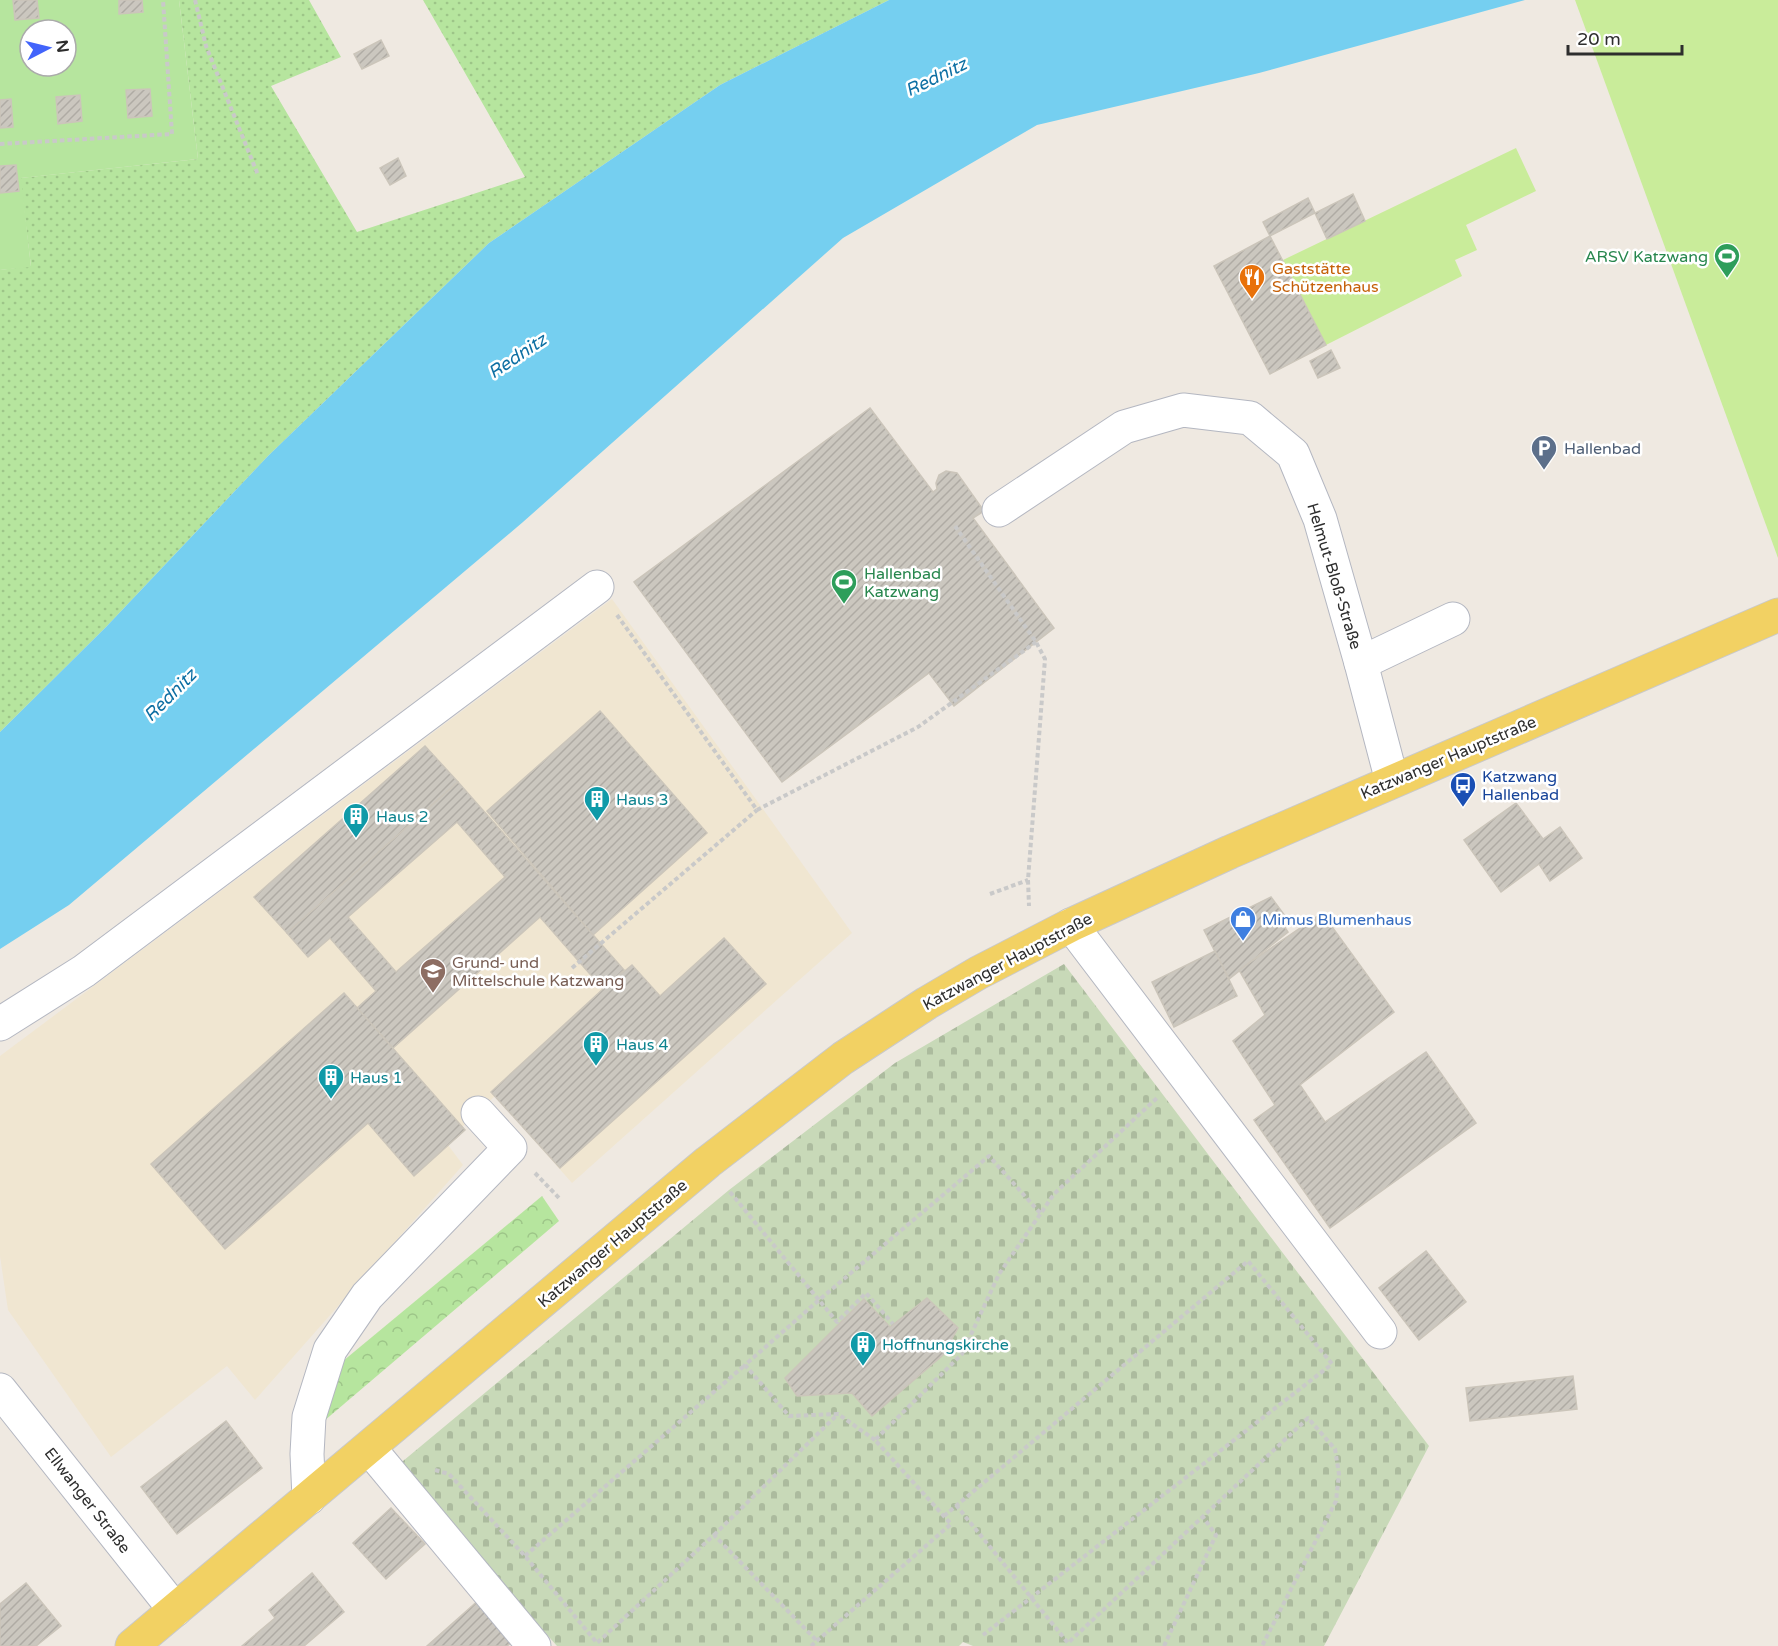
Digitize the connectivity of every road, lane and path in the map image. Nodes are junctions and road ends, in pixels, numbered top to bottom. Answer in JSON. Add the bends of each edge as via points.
{"nodes":[{"id":1,"x":163,"y":0,"type":"edge"},
{"id":2,"x":195,"y":0,"type":"edge"},
{"id":3,"x":0,"y":144,"type":"edge"},
{"id":4,"x":258,"y":175,"type":"dead end"},
{"id":5,"x":999,"y":510,"type":"dead end"},
{"id":6,"x":955,"y":526,"type":"dead end"},
{"id":7,"x":597,"y":587,"type":"joint"},
{"id":8,"x":1778,"y":615,"type":"edge"},
{"id":9,"x":1453,"y":619,"type":"dead end"},
{"id":10,"x":1036,"y":642,"type":"junction"},
{"id":11,"x":1361,"y":663,"type":"junction"},
{"id":12,"x":1392,"y":782,"type":"junction"},
{"id":13,"x":757,"y":810,"type":"junction"},
{"id":14,"x":1028,"y":880,"type":"junction"},
{"id":15,"x":990,"y":894,"type":"dead end"},
{"id":16,"x":1071,"y":925,"type":"junction"},
{"id":17,"x":1029,"y":946,"type":"junction"},
{"id":18,"x":572,"y":968,"type":"dead end"},
{"id":19,"x":0,"y":1024,"type":"edge"},
{"id":20,"x":1184,"y":1076,"type":"junction"},
{"id":21,"x":478,"y":1113,"type":"dead end"},
{"id":22,"x":708,"y":1162,"type":"junction"},
{"id":23,"x":1041,"y":1214,"type":"junction"},
{"id":24,"x":819,"y":1300,"type":"junction"},
{"id":25,"x":890,"y":1322,"type":"dead end"},
{"id":26,"x":1380,"y":1332,"type":"dead end"},
{"id":27,"x":745,"y":1365,"type":"junction"},
{"id":28,"x":0,"y":1390,"type":"edge"},
{"id":29,"x":838,"y":1414,"type":"junction"},
{"id":30,"x":876,"y":1440,"type":"junction"},
{"id":31,"x":369,"y":1448,"type":"junction"},
{"id":32,"x":426,"y":1467,"type":"dead end"},
{"id":33,"x":309,"y":1498,"type":"junction"},
{"id":34,"x":957,"y":1505,"type":"junction"},
{"id":35,"x":944,"y":1516,"type":"junction"},
{"id":36,"x":1203,"y":1517,"type":"junction"},
{"id":37,"x":714,"y":1535,"type":"junction"},
{"id":38,"x":525,"y":1556,"type":"junction"},
{"id":39,"x":1032,"y":1597,"type":"junction"},
{"id":40,"x":175,"y":1610,"type":"junction"},
{"id":41,"x":983,"y":1635,"type":"dead end"},
{"id":42,"x":817,"y":1641,"type":"junction"},
{"id":43,"x":132,"y":1646,"type":"edge"},
{"id":44,"x":534,"y":1646,"type":"edge"},
{"id":45,"x":812,"y":1646,"type":"edge"},
{"id":46,"x":1164,"y":1646,"type":"edge"},
{"id":47,"x":1262,"y":1646,"type":"edge"}],
"edges":[{"from":1,"to":3,"type":"path","via":[[172,134]]},
{"from":2,"to":4,"type":"path","via":[[206,46]]},
{"from":5,"to":11,"type":"street","name":"Helmut-Bloß-Straße","via":[[1124,426],[1183,410],[1250,418],[1293,454],[1320,519]]},
{"from":6,"to":10,"type":"path"},
{"from":7,"to":13,"type":"path"},
{"from":7,"to":19,"type":"street","via":[[84,970]]},
{"from":8,"to":12,"type":"main road","name":"Katzwanger Hauptstraße"},
{"from":9,"to":11,"type":"street"},
{"from":10,"to":13,"type":"path","via":[[918,727]]},
{"from":10,"to":14,"type":"path","via":[[1045,659]]},
{"from":11,"to":12,"type":"street","name":"Helmut-Bloß-Straße"},
{"from":12,"to":16,"type":"main road","name":"Katzwanger Hauptstraße"},
{"from":13,"to":18,"type":"path"},
{"from":14,"to":15,"type":"path"},
{"from":14,"to":17,"type":"path"},
{"from":16,"to":17,"type":"main road","name":"Katzwanger Hauptstraße"},
{"from":16,"to":20,"type":"street"},
{"from":17,"to":22,"type":"main road","name":"Katzwanger Hauptstraße","via":[[927,1003],[851,1052]]},
{"from":20,"to":23,"type":"path","via":[[1054,1194]]},
{"from":20,"to":26,"type":"street"},
{"from":21,"to":33,"type":"street","via":[[510,1148],[367,1296],[330,1350],[309,1417]]},
{"from":22,"to":24,"type":"path"},
{"from":22,"to":31,"type":"main road","name":"Katzwanger Hauptstraße"},
{"from":23,"to":24,"type":"path","via":[[989,1156]]},
{"from":23,"to":30,"type":"path","via":[[999,1275],[962,1354]]},
{"from":24,"to":25,"type":"path","via":[[837,1322],[866,1293]]},
{"from":24,"to":27,"type":"path"},
{"from":27,"to":29,"type":"path","via":[[789,1416]]},
{"from":27,"to":38,"type":"path"},
{"from":28,"to":40,"type":"street","name":"Ellwanger Straße"},
{"from":29,"to":30,"type":"path"},
{"from":29,"to":37,"type":"path"},
{"from":30,"to":35,"type":"path"},
{"from":31,"to":33,"type":"main road","name":"Katzwanger Hauptstraße"},
{"from":31,"to":44,"type":"street"},
{"from":32,"to":38,"type":"path","via":[[449,1474]]},
{"from":33,"to":40,"type":"main road","name":"Katzwanger Hauptstraße"},
{"from":34,"to":35,"type":"path"},
{"from":34,"to":39,"type":"path"},
{"from":34,"to":39,"type":"path","via":[[1248,1261],[1332,1364]]},
{"from":35,"to":42,"type":"path","via":[[951,1524]]},
{"from":36,"to":39,"type":"path","via":[[1068,1642]]},
{"from":36,"to":46,"type":"path","via":[[1216,1535]]},
{"from":36,"to":47,"type":"path","via":[[1308,1418],[1335,1449],[1340,1474],[1336,1501]]},
{"from":37,"to":38,"type":"path","via":[[597,1643]]},
{"from":37,"to":42,"type":"path"},
{"from":39,"to":41,"type":"path"},
{"from":40,"to":43,"type":"main road","name":"Katzwanger Hauptstraße"},
{"from":42,"to":45,"type":"path"}]}
